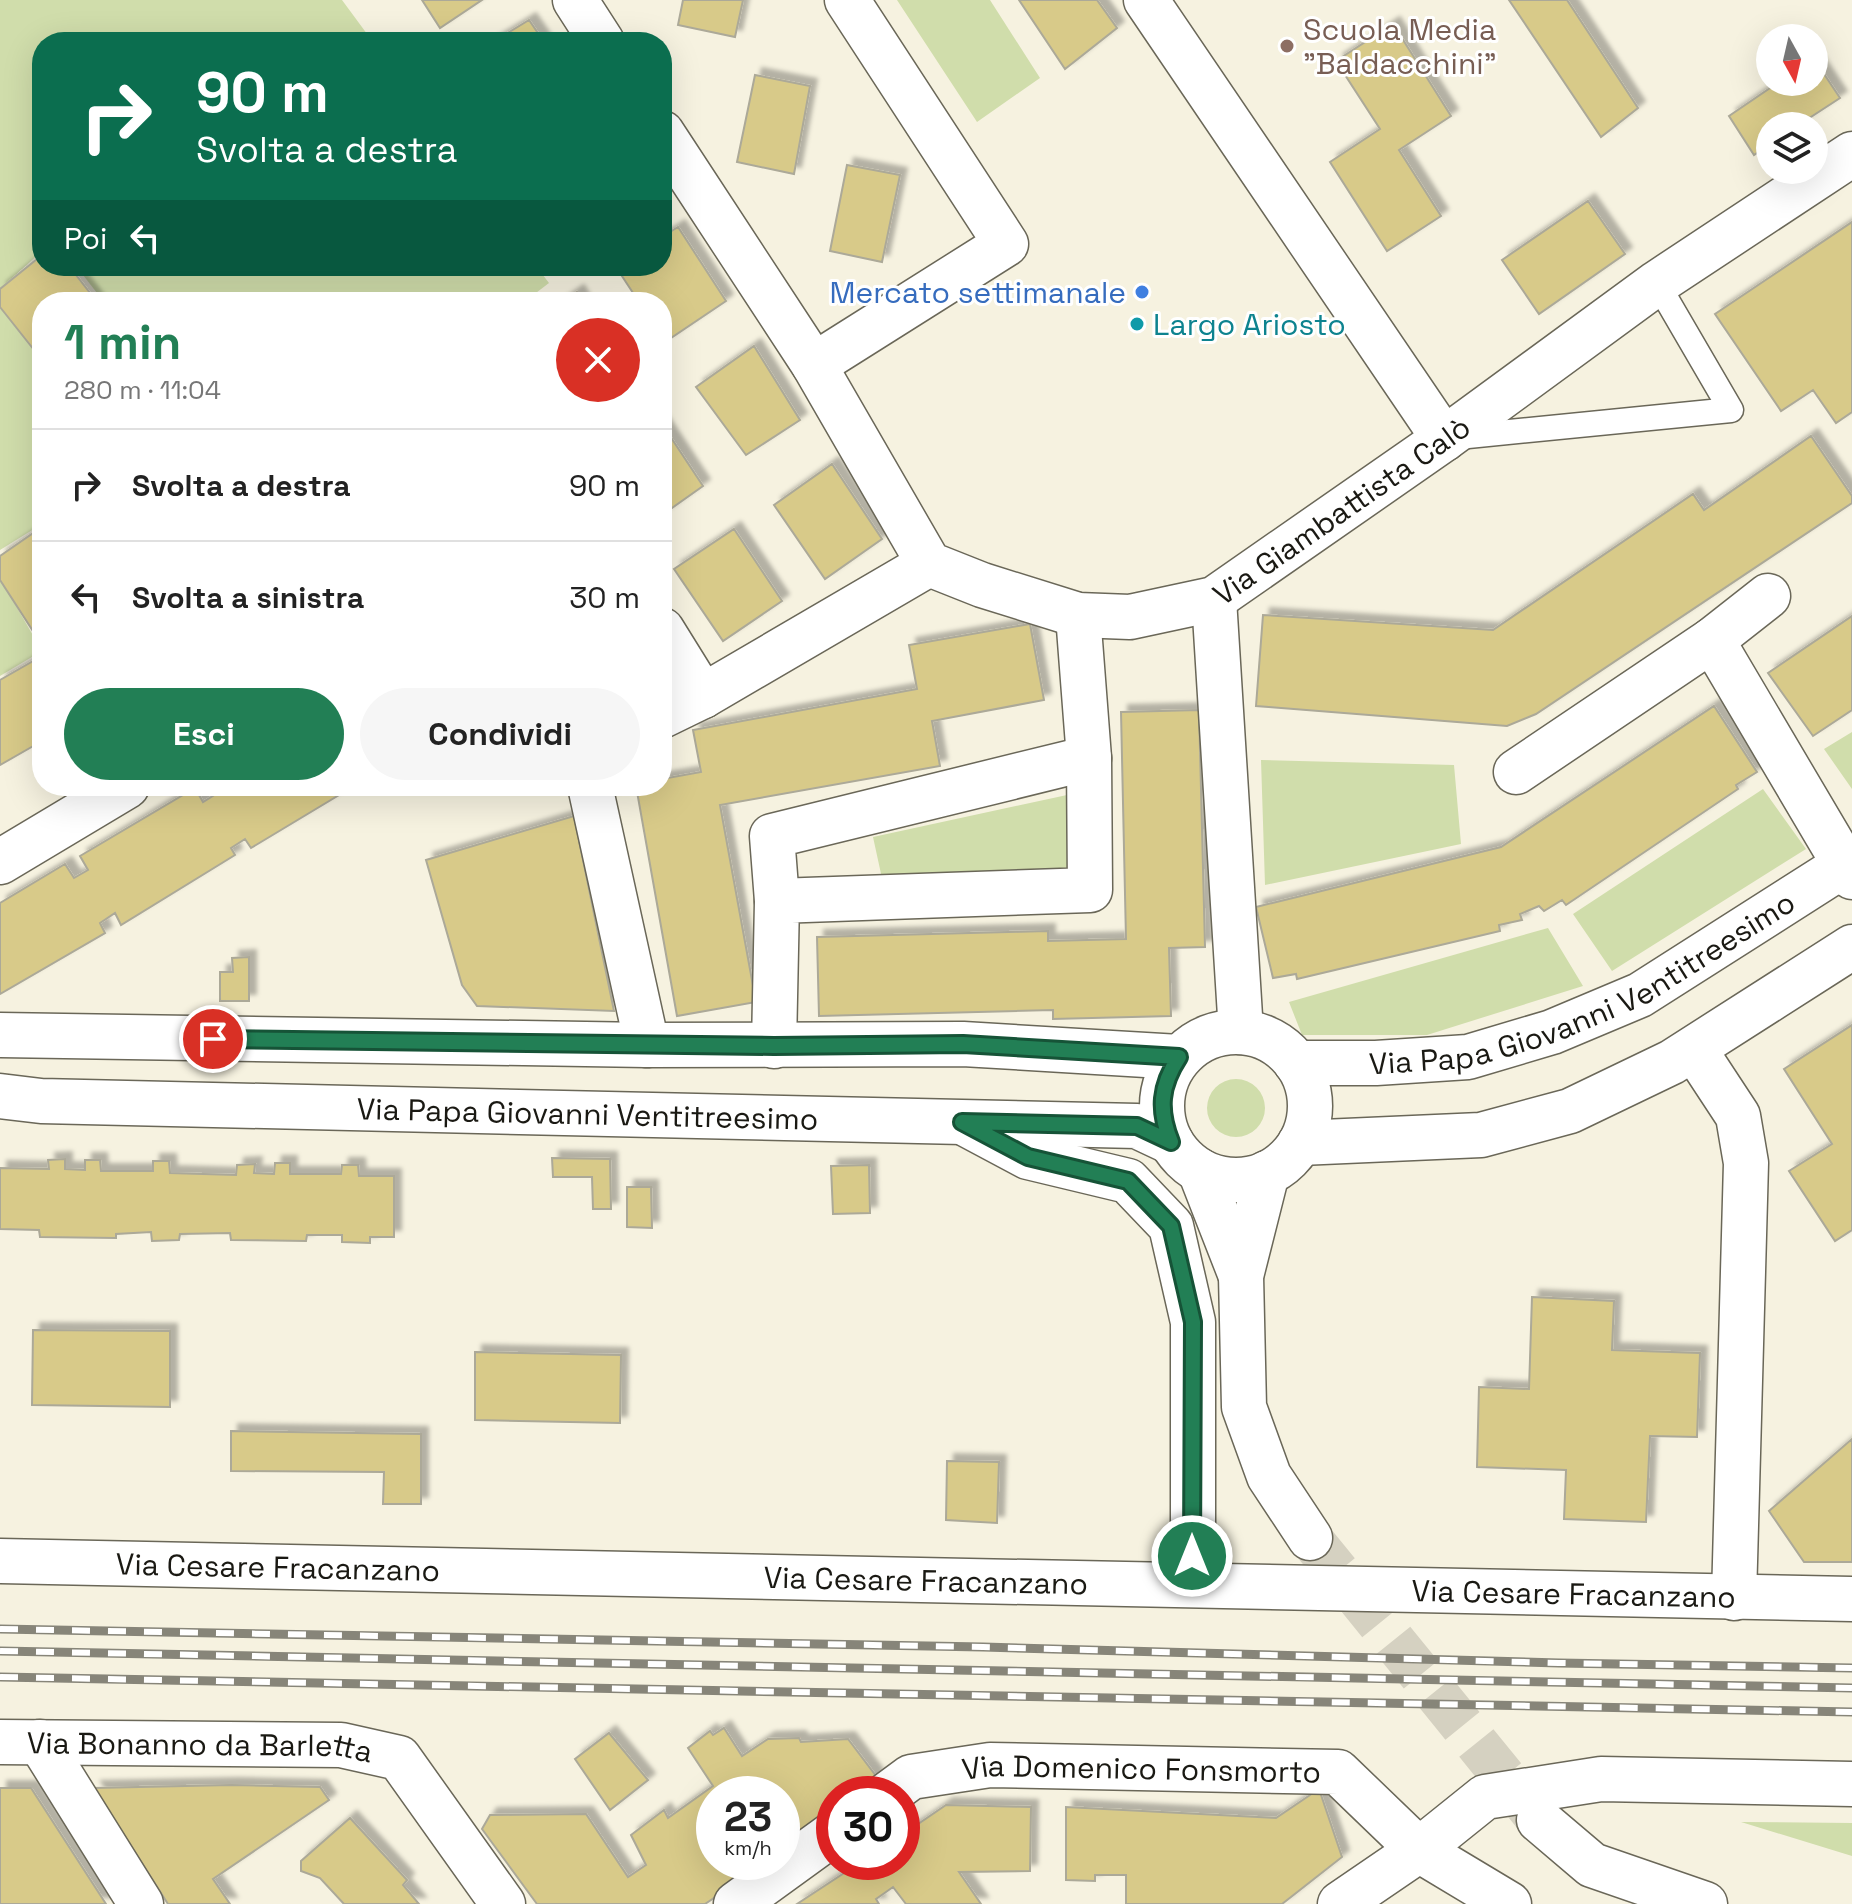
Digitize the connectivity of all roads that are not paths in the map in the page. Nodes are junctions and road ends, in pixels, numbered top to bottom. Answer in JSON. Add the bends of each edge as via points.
{"nodes":[{"id":1,"x":575,"y":0,"type":"edge"},
{"id":2,"x":847,"y":0,"type":"edge"},
{"id":3,"x":1146,"y":0,"type":"edge"},
{"id":4,"x":596,"y":32,"type":"edge"},
{"id":5,"x":672,"y":148,"type":"edge"},
{"id":6,"x":1852,"y":154,"type":"edge"},
{"id":7,"x":1657,"y":283,"type":"junction"},
{"id":8,"x":814,"y":365,"type":"junction"},
{"id":9,"x":1444,"y":439,"type":"junction"},
{"id":10,"x":929,"y":564,"type":"junction"},
{"id":11,"x":1768,"y":596,"type":"dead end"},
{"id":12,"x":1214,"y":599,"type":"junction"},
{"id":13,"x":1078,"y":615,"type":"junction"},
{"id":14,"x":1712,"y":640,"type":"junction"},
{"id":15,"x":672,"y":646,"type":"edge"},
{"id":16,"x":703,"y":696,"type":"junction"},
{"id":17,"x":672,"y":711,"type":"edge"},
{"id":18,"x":1089,"y":758,"type":"junction"},
{"id":19,"x":1516,"y":772,"type":"dead end"},
{"id":20,"x":110,"y":796,"type":"edge"},
{"id":21,"x":592,"y":796,"type":"edge"},
{"id":22,"x":0,"y":862,"type":"edge"},
{"id":23,"x":1849,"y":867,"type":"edge"},
{"id":24,"x":777,"y":901,"type":"junction"},
{"id":25,"x":1852,"y":947,"type":"edge"},
{"id":26,"x":1241,"y":1032,"type":"junction"},
{"id":27,"x":0,"y":1035,"type":"edge"},
{"id":28,"x":647,"y":1045,"type":"junction"},
{"id":29,"x":774,"y":1046,"type":"junction"},
{"id":30,"x":1694,"y":1049,"type":"junction"},
{"id":31,"x":1179,"y":1057,"type":"junction"},
{"id":32,"x":1296,"y":1063,"type":"junction"},
{"id":33,"x":0,"y":1096,"type":"edge"},
{"id":34,"x":962,"y":1122,"type":"junction"},
{"id":35,"x":1300,"y":1143,"type":"junction"},
{"id":36,"x":1185,"y":1156,"type":"junction"},
{"id":37,"x":1267,"y":1173,"type":"junction"},
{"id":38,"x":1241,"y":1276,"type":"junction"},
{"id":39,"x":1310,"y":1538,"type":"tunnel mouth"},
{"id":40,"x":0,"y":1561,"type":"edge"},
{"id":41,"x":1193,"y":1584,"type":"junction"},
{"id":42,"x":1734,"y":1598,"type":"junction"},
{"id":43,"x":1852,"y":1599,"type":"edge"},
{"id":44,"x":20,"y":1742,"type":"edge"},
{"id":45,"x":918,"y":1776,"type":"edge"},
{"id":46,"x":1852,"y":1784,"type":"edge"},
{"id":47,"x":1539,"y":1820,"type":"tunnel mouth"},
{"id":48,"x":816,"y":1846,"type":"edge"},
{"id":49,"x":1419,"y":1850,"type":"junction"},
{"id":50,"x":141,"y":1904,"type":"edge"},
{"id":51,"x":503,"y":1904,"type":"edge"},
{"id":52,"x":736,"y":1904,"type":"edge"},
{"id":53,"x":1340,"y":1904,"type":"edge"},
{"id":54,"x":1509,"y":1904,"type":"edge"},
{"id":55,"x":1705,"y":1904,"type":"edge"}],
"edges":[{"from":1,"to":4,"type":"street"},
{"from":2,"to":8,"type":"street","via":[[1006,244]]},
{"from":3,"to":9,"type":"street"},
{"from":5,"to":8,"type":"street"},
{"from":6,"to":7,"type":"street","name":"Via Giambattista Calò"},
{"from":7,"to":9,"type":"street","name":"Via Giambattista Calò"},
{"from":7,"to":9,"type":"lane","via":[[1731,410]]},
{"from":8,"to":10,"type":"street"},
{"from":9,"to":12,"type":"street","name":"Via Giambattista Calò"},
{"from":10,"to":13,"type":"street","name":"Via Giambattista Calò"},
{"from":10,"to":16,"type":"street"},
{"from":11,"to":14,"type":"street"},
{"from":12,"to":13,"type":"street","name":"Via Giambattista Calò","via":[[1130,617]]},
{"from":12,"to":26,"type":"street"},
{"from":13,"to":18,"type":"street"},
{"from":14,"to":19,"type":"street"},
{"from":14,"to":23,"type":"street"},
{"from":15,"to":16,"type":"street"},
{"from":16,"to":17,"type":"street"},
{"from":18,"to":24,"type":"street","via":[[772,836]]},
{"from":18,"to":24,"type":"street","via":[[1090,890]]},
{"from":20,"to":22,"type":"street"},
{"from":21,"to":28,"type":"street"},
{"from":23,"to":32,"type":"street","name":"Via Papa Giovanni Ventitreesimo","via":[[1640,995],[1552,1032],[1468,1057]]},
{"from":24,"to":29,"type":"street"},
{"from":25,"to":30,"type":"street"},
{"from":26,"to":31,"type":"street","via":[[1197,1042]]},
{"from":26,"to":32,"type":"street","via":[[1281,1047]]},
{"from":27,"to":28,"type":"street"},
{"from":28,"to":29,"type":"street"},
{"from":29,"to":31,"type":"street","via":[[963,1044]]},
{"from":30,"to":35,"type":"street","via":[[1570,1111],[1481,1135]]},
{"from":30,"to":42,"type":"street","via":[[1738,1116],[1746,1163]]},
{"from":31,"to":36,"type":"street","via":[[1167,1076],[1163,1121]]},
{"from":32,"to":35,"type":"street","via":[[1310,1103]]},
{"from":33,"to":34,"type":"street","name":"Via Papa Giovanni Ventitreesimo"},
{"from":34,"to":36,"type":"street","name":"Via Papa Giovanni Ventitreesimo","via":[[1137,1126]]},
{"from":34,"to":41,"type":"street","via":[[1028,1157],[1128,1181],[1171,1226],[1193,1322]]},
{"from":35,"to":37,"type":"street"},
{"from":36,"to":37,"type":"street","via":[[1221,1179]]},
{"from":36,"to":38,"type":"street"},
{"from":37,"to":38,"type":"street"},
{"from":38,"to":39,"type":"street","via":[[1244,1407],[1269,1476]]},
{"from":40,"to":41,"type":"street","name":"Via Cesare Fracanzano"},
{"from":41,"to":42,"type":"street","name":"Via Cesare Fracanzano"},
{"from":42,"to":43,"type":"street","name":"Via Cesare Fracanzano"},
{"from":44,"to":50,"type":"street"},
{"from":44,"to":51,"type":"street","name":"Via Bonanno da Barletta","via":[[341,1745],[399,1758]]},
{"from":45,"to":49,"type":"street","name":"Via Domenico Fonsmorto","via":[[990,1765],[1338,1772]]},
{"from":46,"to":49,"type":"street","via":[[1601,1779],[1485,1797]]},
{"from":47,"to":55,"type":"street","via":[[1592,1865]]},
{"from":48,"to":52,"type":"street"},
{"from":49,"to":53,"type":"street"},
{"from":49,"to":54,"type":"street","name":"Via Domenico Fonsmorto"}]}
